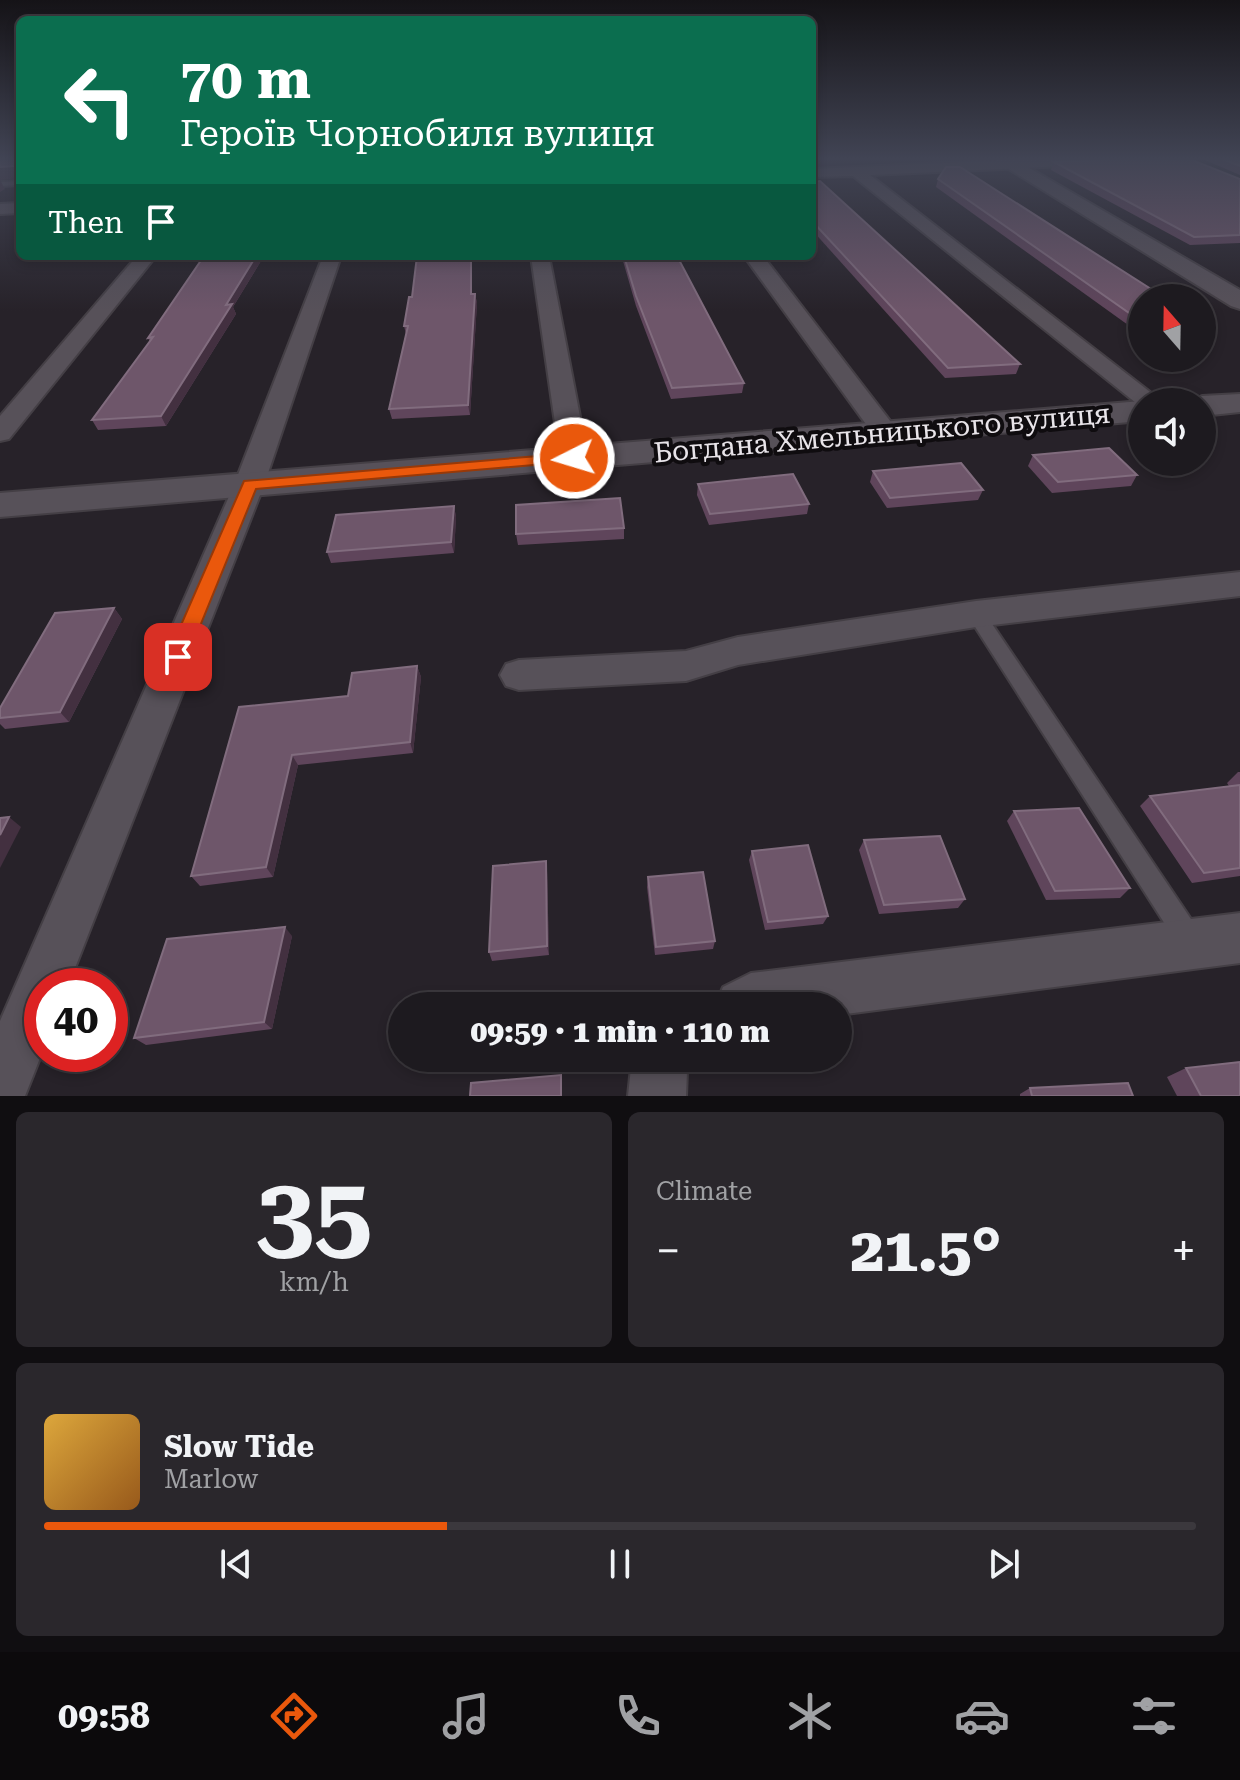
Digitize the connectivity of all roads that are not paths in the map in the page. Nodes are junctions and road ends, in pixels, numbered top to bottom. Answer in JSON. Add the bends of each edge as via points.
{"nodes":[{"id":1,"x":905,"y":209,"type":"edge"},
{"id":2,"x":1086,"y":209,"type":"edge"},
{"id":3,"x":144,"y":260,"type":"edge"},
{"id":4,"x":331,"y":260,"type":"edge"},
{"id":5,"x":541,"y":260,"type":"edge"},
{"id":6,"x":756,"y":260,"type":"edge"},
{"id":7,"x":1240,"y":301,"type":"edge"},
{"id":8,"x":1132,"y":388,"type":"edge"},
{"id":9,"x":1240,"y":403,"type":"edge"},
{"id":10,"x":1216,"y":405,"type":"edge"},
{"id":11,"x":1128,"y":412,"type":"edge"},
{"id":12,"x":885,"y":432,"type":"junction"},
{"id":13,"x":0,"y":433,"type":"edge"},
{"id":14,"x":574,"y":458,"type":"junction"},
{"id":15,"x":249,"y":485,"type":"junction"},
{"id":16,"x":0,"y":505,"type":"edge"},
{"id":17,"x":1240,"y":584,"type":"edge"},
{"id":18,"x":976,"y":614,"type":"junction"},
{"id":19,"x":519,"y":675,"type":"dead end"},
{"id":20,"x":1216,"y":941,"type":"edge"},
{"id":21,"x":814,"y":992,"type":"edge"},
{"id":22,"x":658,"y":1072,"type":"edge"},
{"id":23,"x":0,"y":1087,"type":"edge"},
{"id":24,"x":657,"y":1096,"type":"edge"}],
"edges":[{"from":1,"to":8,"type":"street"},
{"from":2,"to":7,"type":"street"},
{"from":3,"to":13,"type":"street"},
{"from":4,"to":15,"type":"street"},
{"from":5,"to":14,"type":"street"},
{"from":6,"to":12,"type":"street"},
{"from":9,"to":10,"type":"street"},
{"from":11,"to":12,"type":"street","name":"Богдана Хмельницького вулиця"},
{"from":12,"to":14,"type":"street","name":"Богдана Хмельницького вулиця"},
{"from":14,"to":15,"type":"street","name":"Богдана Хмельницького вулиця"},
{"from":15,"to":16,"type":"street","name":"Богдана Хмельницького вулиця"},
{"from":15,"to":23,"type":"street"},
{"from":17,"to":18,"type":"street"},
{"from":18,"to":19,"type":"street","via":[[738,651],[686,666]]},
{"from":18,"to":20,"type":"lane"},
{"from":20,"to":21,"type":"street"},
{"from":22,"to":24,"type":"street"}]}
